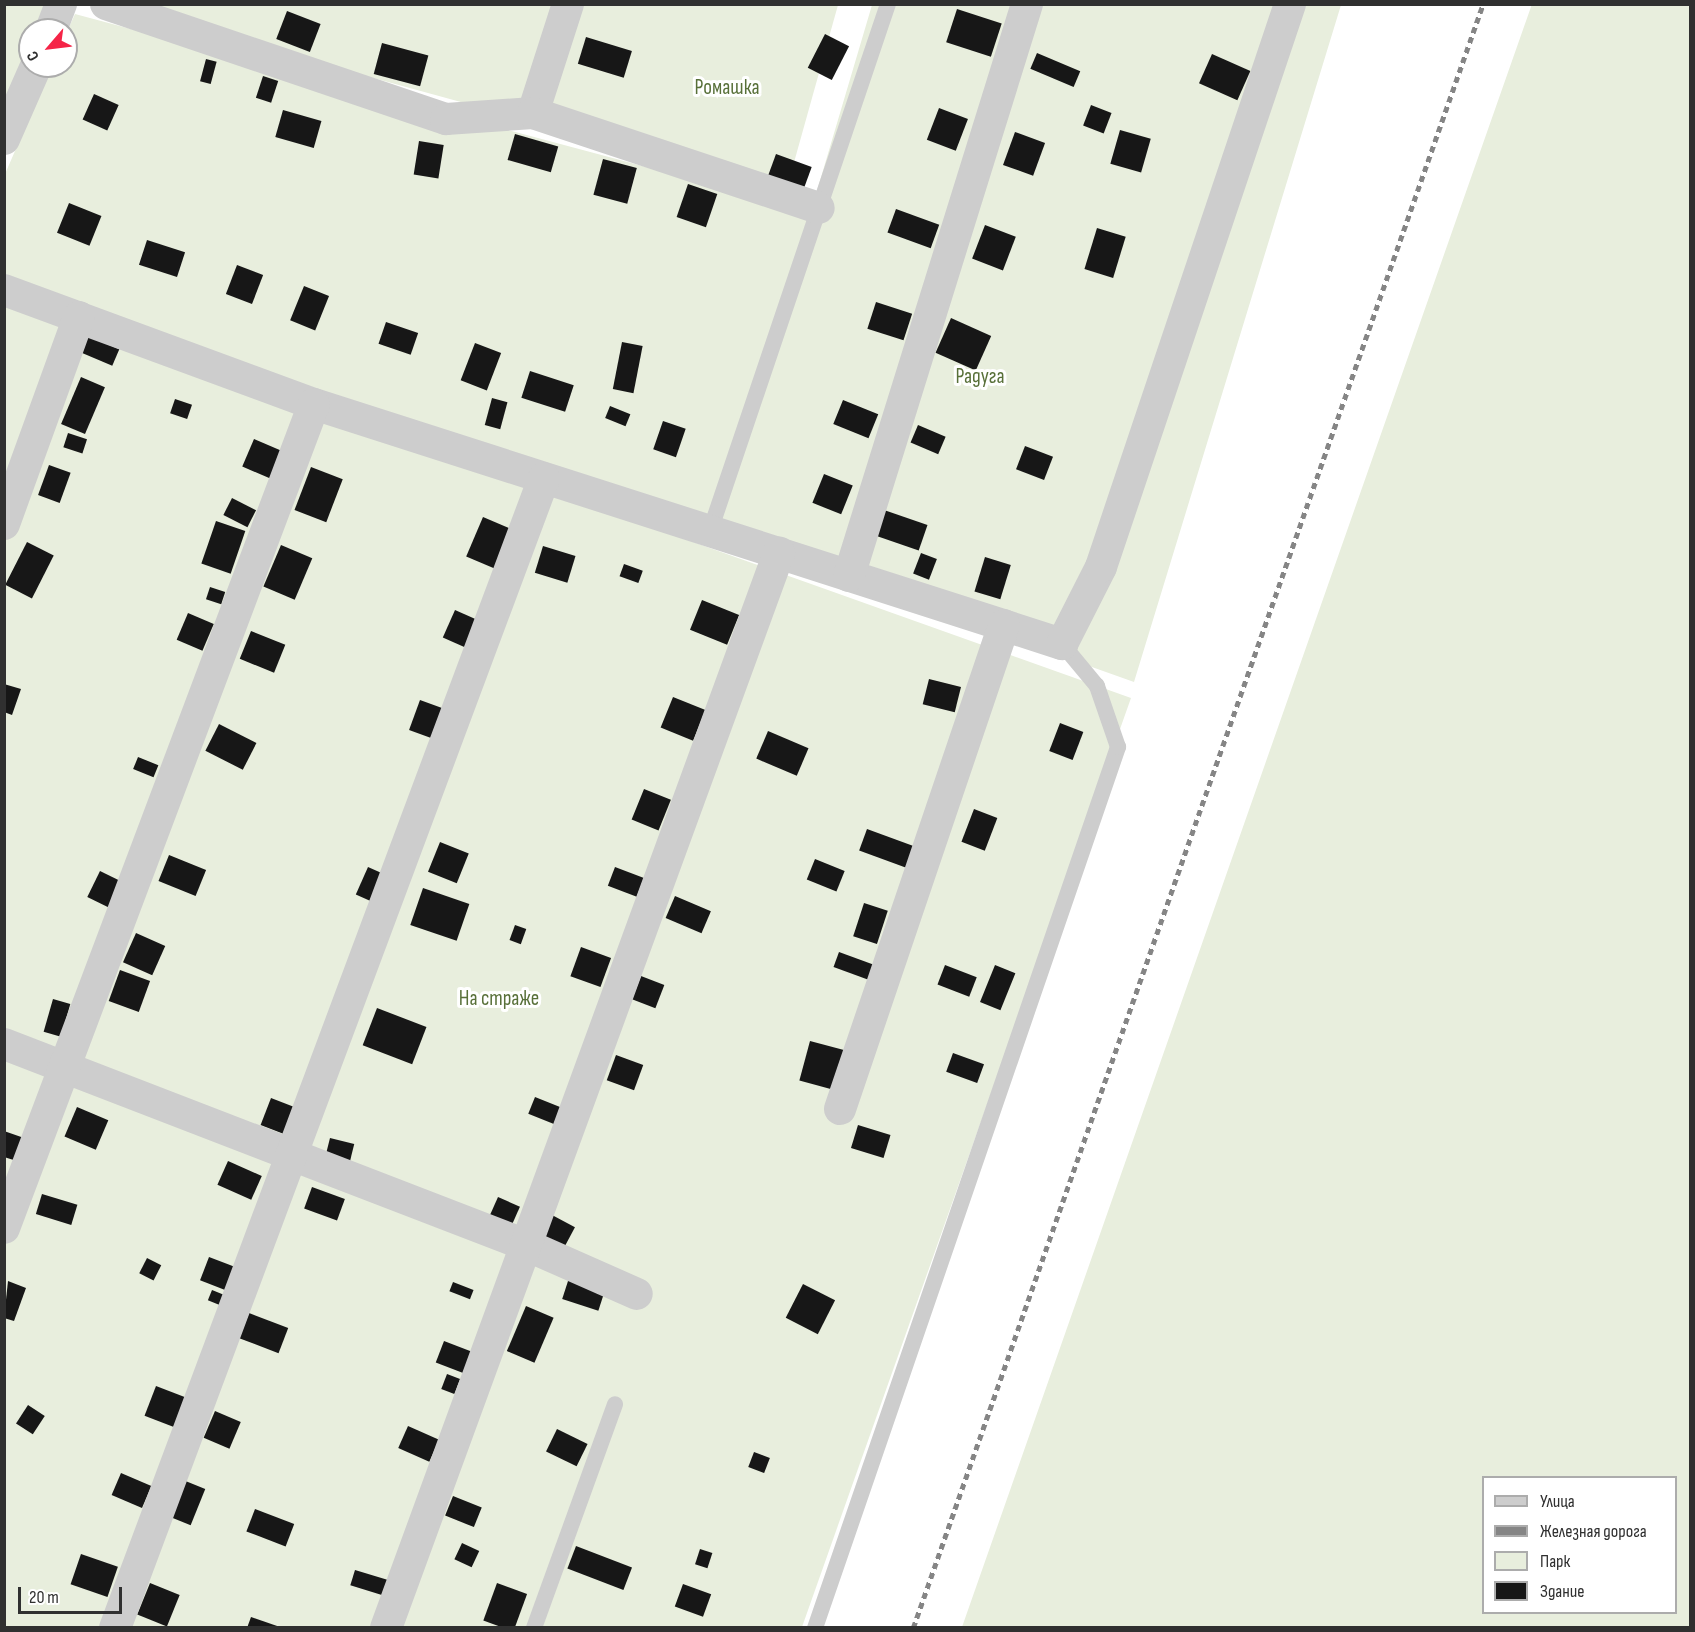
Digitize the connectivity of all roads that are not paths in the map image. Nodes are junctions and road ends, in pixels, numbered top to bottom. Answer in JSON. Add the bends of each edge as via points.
{"nodes":[{"id":1,"x":62,"y":4,"type":"edge"},
{"id":2,"x":106,"y":4,"type":"edge"},
{"id":3,"x":568,"y":4,"type":"edge"},
{"id":4,"x":888,"y":4,"type":"edge"},
{"id":5,"x":1027,"y":4,"type":"edge"},
{"id":6,"x":1290,"y":4,"type":"edge"},
{"id":7,"x":56,"y":18,"type":"edge"},
{"id":8,"x":31,"y":78,"type":"edge"},
{"id":9,"x":533,"y":113,"type":"junction"},
{"id":10,"x":4,"y":139,"type":"edge"},
{"id":11,"x":819,"y":207,"type":"junction"},
{"id":12,"x":4,"y":290,"type":"edge"},
{"id":13,"x":79,"y":317,"type":"junction"},
{"id":14,"x":314,"y":404,"type":"junction"},
{"id":15,"x":544,"y":478,"type":"junction"},
{"id":16,"x":4,"y":524,"type":"edge"},
{"id":17,"x":710,"y":531,"type":"junction"},
{"id":18,"x":779,"y":553,"type":"junction"},
{"id":19,"x":849,"y":576,"type":"junction"},
{"id":20,"x":1004,"y":625,"type":"junction"},
{"id":21,"x":1062,"y":644,"type":"junction"},
{"id":22,"x":4,"y":1044,"type":"edge"},
{"id":23,"x":64,"y":1066,"type":"junction"},
{"id":24,"x":840,"y":1109,"type":"dead end"},
{"id":25,"x":291,"y":1157,"type":"junction"},
{"id":26,"x":4,"y":1228,"type":"edge"},
{"id":27,"x":526,"y":1245,"type":"junction"},
{"id":28,"x":637,"y":1294,"type":"dead end"},
{"id":29,"x":615,"y":1404,"type":"dead end"},
{"id":30,"x":115,"y":1628,"type":"edge"},
{"id":31,"x":386,"y":1628,"type":"edge"},
{"id":32,"x":534,"y":1628,"type":"edge"},
{"id":33,"x":815,"y":1628,"type":"edge"}],
"edges":[{"from":1,"to":7,"type":"street"},
{"from":2,"to":9,"type":"street","via":[[446,119]]},
{"from":3,"to":9,"type":"street"},
{"from":4,"to":11,"type":"lane"},
{"from":5,"to":19,"type":"street"},
{"from":6,"to":21,"type":"street","via":[[1101,567]]},
{"from":8,"to":10,"type":"street"},
{"from":9,"to":11,"type":"street"},
{"from":11,"to":17,"type":"lane"},
{"from":12,"to":13,"type":"street"},
{"from":13,"to":14,"type":"street"},
{"from":13,"to":16,"type":"street"},
{"from":14,"to":15,"type":"street"},
{"from":14,"to":23,"type":"street"},
{"from":15,"to":17,"type":"street"},
{"from":15,"to":25,"type":"street"},
{"from":17,"to":18,"type":"street"},
{"from":18,"to":19,"type":"street"},
{"from":18,"to":27,"type":"street"},
{"from":19,"to":20,"type":"street"},
{"from":20,"to":21,"type":"street"},
{"from":20,"to":24,"type":"street"},
{"from":21,"to":33,"type":"lane","via":[[1097,686],[1118,747]]},
{"from":22,"to":23,"type":"street"},
{"from":23,"to":25,"type":"street"},
{"from":23,"to":26,"type":"street"},
{"from":25,"to":27,"type":"street"},
{"from":25,"to":30,"type":"street"},
{"from":27,"to":28,"type":"street"},
{"from":27,"to":31,"type":"street"},
{"from":29,"to":32,"type":"lane"}]}
